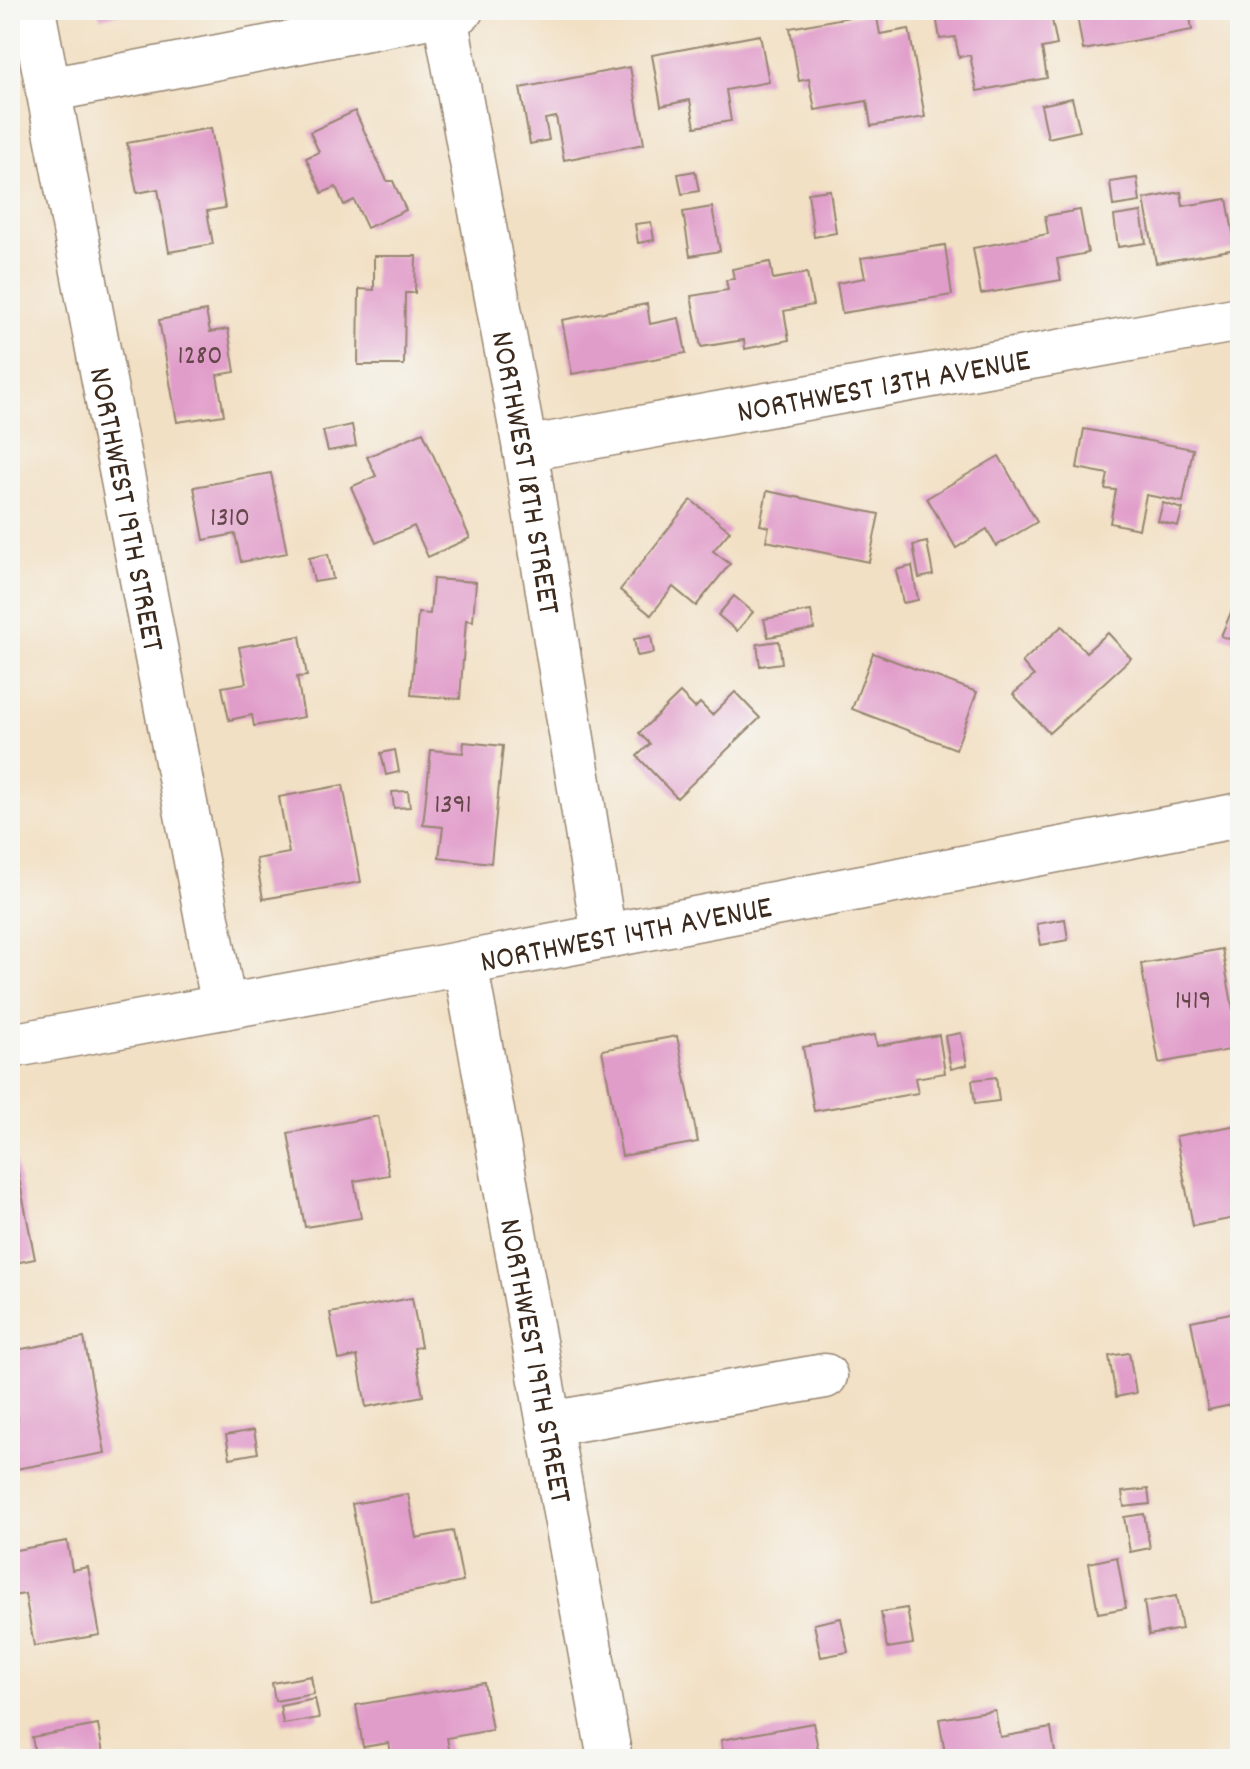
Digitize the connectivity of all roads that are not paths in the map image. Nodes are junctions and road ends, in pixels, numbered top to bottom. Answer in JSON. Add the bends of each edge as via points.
{"nodes":[{"id":1,"x":33,"y":10,"type":"edge"},
{"id":2,"x":450,"y":11,"type":"edge"},
{"id":3,"x":48,"y":90,"type":"junction"},
{"id":4,"x":1240,"y":319,"type":"edge"},
{"id":5,"x":525,"y":449,"type":"junction"},
{"id":6,"x":1240,"y":815,"type":"edge"},
{"id":7,"x":604,"y":936,"type":"junction"},
{"id":8,"x":465,"y":963,"type":"junction"},
{"id":9,"x":224,"y":1007,"type":"junction"},
{"id":10,"x":10,"y":1046,"type":"edge"},
{"id":11,"x":825,"y":1376,"type":"dead end"},
{"id":12,"x":549,"y":1424,"type":"junction"},
{"id":13,"x":610,"y":1759,"type":"edge"}],
"edges":[{"from":1,"to":3,"type":"street","name":"NORTHWEST 19TH STREET"},
{"from":2,"to":3,"type":"street"},
{"from":2,"to":5,"type":"street","name":"NORTHWEST 18TH STREET"},
{"from":3,"to":9,"type":"street","name":"NORTHWEST 19TH STREET"},
{"from":4,"to":5,"type":"street","name":"NORTHWEST 13TH AVENUE"},
{"from":5,"to":7,"type":"street","name":"NORTHWEST 18TH STREET"},
{"from":6,"to":7,"type":"street","name":"NORTHWEST 14TH AVENUE"},
{"from":7,"to":8,"type":"street","name":"NORTHWEST 14TH AVENUE"},
{"from":8,"to":9,"type":"street","name":"NORTHWEST 14TH AVENUE"},
{"from":8,"to":12,"type":"street","name":"NORTHWEST 19TH STREET"},
{"from":9,"to":10,"type":"street","name":"NORTHWEST 14TH AVENUE"},
{"from":11,"to":12,"type":"street"},
{"from":12,"to":13,"type":"street","name":"NORTHWEST 19TH STREET"}]}
